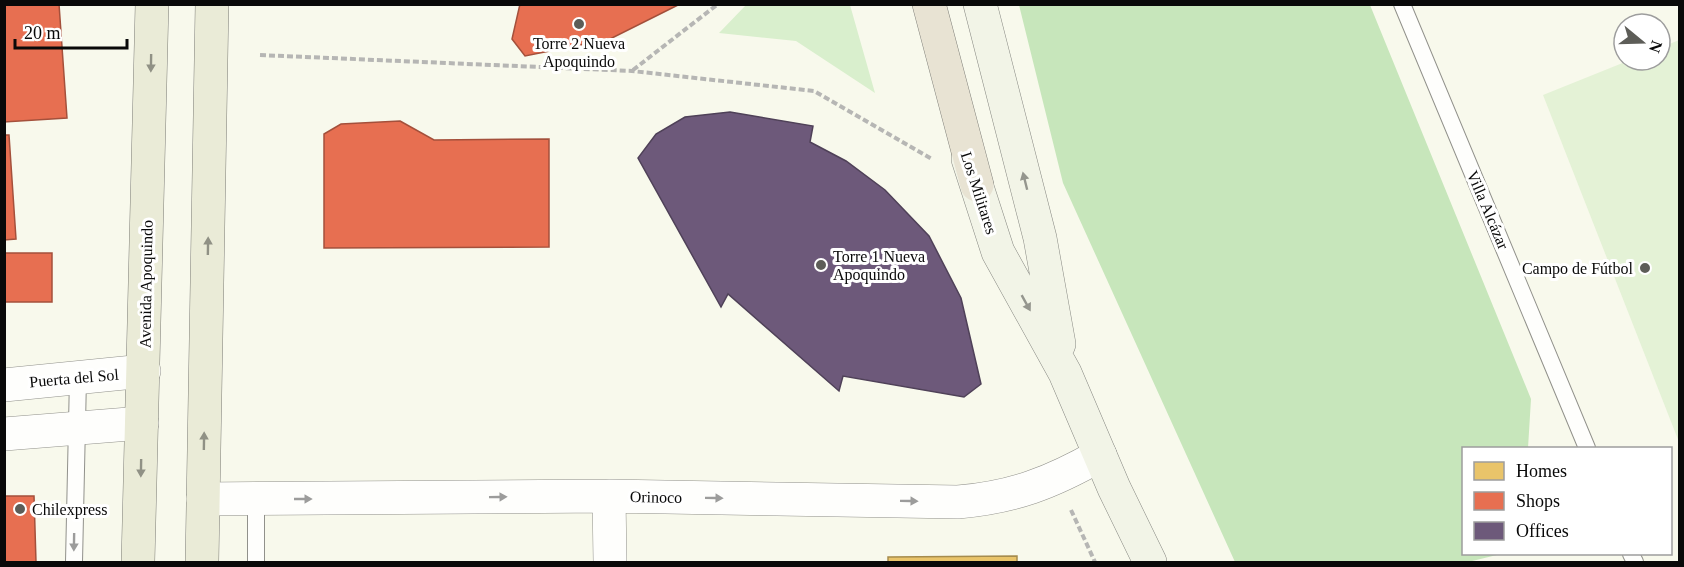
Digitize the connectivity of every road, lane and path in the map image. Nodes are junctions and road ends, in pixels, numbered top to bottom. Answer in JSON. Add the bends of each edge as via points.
{"nodes":[{"id":1,"x":152,"y":4,"type":"edge"},
{"id":2,"x":212,"y":4,"type":"edge"},
{"id":3,"x":718,"y":4,"type":"edge"},
{"id":4,"x":913,"y":4,"type":"edge"},
{"id":5,"x":930,"y":4,"type":"edge"},
{"id":6,"x":980,"y":4,"type":"edge"},
{"id":7,"x":1402,"y":4,"type":"edge"},
{"id":8,"x":260,"y":55,"type":"dead end"},
{"id":9,"x":632,"y":71,"type":"junction"},
{"id":10,"x":977,"y":185,"type":"junction"},
{"id":11,"x":144,"y":371,"type":"junction"},
{"id":12,"x":1065,"y":373,"type":"junction"},
{"id":13,"x":78,"y":378,"type":"junction"},
{"id":14,"x":4,"y":384,"type":"edge"},
{"id":15,"x":141,"y":423,"type":"junction"},
{"id":16,"x":77,"y":428,"type":"junction"},
{"id":17,"x":4,"y":434,"type":"edge"},
{"id":18,"x":1587,"y":447,"type":"edge"},
{"id":19,"x":1100,"y":456,"type":"junction"},
{"id":20,"x":1058,"y":479,"type":"junction"},
{"id":21,"x":609,"y":496,"type":"junction"},
{"id":22,"x":256,"y":498,"type":"junction"},
{"id":23,"x":203,"y":500,"type":"junction"},
{"id":24,"x":74,"y":562,"type":"edge"},
{"id":25,"x":138,"y":562,"type":"edge"},
{"id":26,"x":202,"y":562,"type":"edge"},
{"id":27,"x":256,"y":562,"type":"edge"},
{"id":28,"x":610,"y":562,"type":"edge"},
{"id":29,"x":1095,"y":562,"type":"edge"},
{"id":30,"x":1150,"y":562,"type":"edge"}],
"edges":[{"from":1,"to":11,"type":"main road","name":"Avenida Apoquindo","one_way":true},
{"from":23,"to":2,"type":"main road","one_way":true},
{"from":3,"to":9,"type":"path"},
{"from":4,"to":10,"type":"main road","name":"Los Militares"},
{"from":5,"to":10,"type":"highway"},
{"from":12,"to":6,"type":"main road","name":"Los Militares","one_way":true,"via":[[1040,238]]},
{"from":7,"to":18,"type":"lane","name":"Villa Alcázar"},
{"from":8,"to":9,"type":"path"},
{"from":9,"to":10,"type":"path","via":[[814,91]]},
{"from":10,"to":12,"type":"main road","name":"Los Militares","one_way":true,"via":[[998,252]]},
{"from":11,"to":13,"type":"street","name":"Puerta del Sol"},
{"from":11,"to":15,"type":"main road","name":"Avenida Apoquindo"},
{"from":12,"to":19,"type":"main road","name":"Los Militares"},
{"from":13,"to":14,"type":"street","name":"Puerta del Sol"},
{"from":13,"to":16,"type":"lane"},
{"from":15,"to":16,"type":"street"},
{"from":15,"to":25,"type":"main road","name":"Avenida Apoquindo","one_way":true},
{"from":16,"to":17,"type":"street"},
{"from":16,"to":24,"type":"lane","one_way":true},
{"from":19,"to":20,"type":"street","name":"Orinoco"},
{"from":19,"to":30,"type":"main road","name":"Los Militares"},
{"from":21,"to":20,"type":"street","name":"Orinoco","one_way":true,"via":[[958,502],[992,499]]},
{"from":20,"to":29,"type":"path"},
{"from":22,"to":21,"type":"street","name":"Orinoco","one_way":true},
{"from":21,"to":28,"type":"street"},
{"from":22,"to":23,"type":"street","name":"Orinoco"},
{"from":22,"to":27,"type":"lane"},
{"from":23,"to":26,"type":"main road"}]}
